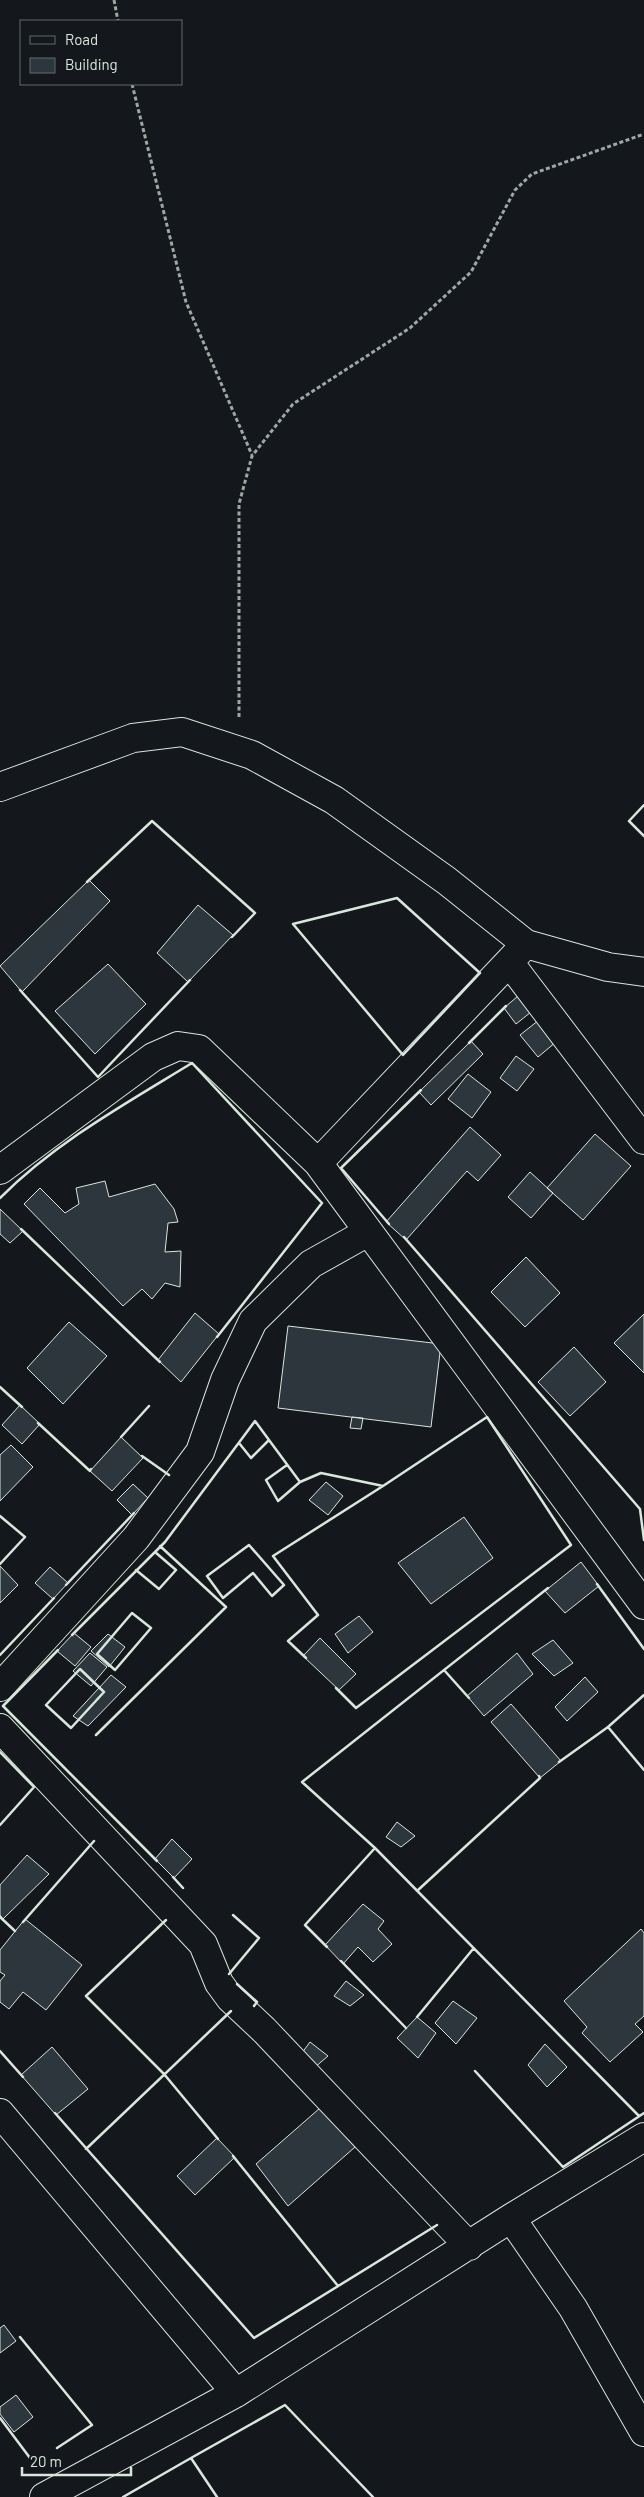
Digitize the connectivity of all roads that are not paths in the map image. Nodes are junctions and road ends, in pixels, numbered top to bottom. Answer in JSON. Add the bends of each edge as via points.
{"nodes":[{"id":1,"x":0,"y":788,"type":"edge"},
{"id":2,"x":518,"y":953,"type":"junction"},
{"id":3,"x":644,"y":972,"type":"edge"},
{"id":4,"x":644,"y":1140,"type":"edge"},
{"id":5,"x":318,"y":1163,"type":"junction"},
{"id":6,"x":0,"y":1170,"type":"edge"},
{"id":7,"x":368,"y":1232,"type":"junction"},
{"id":8,"x":644,"y":1605,"type":"edge"},
{"id":9,"x":0,"y":1687,"type":"edge"},
{"id":10,"x":0,"y":1728,"type":"edge"},
{"id":11,"x":0,"y":2113,"type":"edge"},
{"id":12,"x":644,"y":2137,"type":"edge"},
{"id":13,"x":511,"y":2218,"type":"junction"},
{"id":14,"x":469,"y":2246,"type":"junction"},
{"id":15,"x":236,"y":2393,"type":"junction"},
{"id":16,"x":644,"y":2432,"type":"edge"},
{"id":17,"x":44,"y":2497,"type":"edge"}],
"edges":[{"from":1,"to":2,"type":"street","via":[[133,738],[182,732],[252,755],[334,800],[447,881]]},
{"from":2,"to":3,"type":"street"},
{"from":2,"to":4,"type":"street"},
{"from":2,"to":5,"type":"street"},
{"from":5,"to":6,"type":"street","via":[[199,1049],[178,1046],[153,1056]]},
{"from":5,"to":7,"type":"street"},
{"from":7,"to":8,"type":"street"},
{"from":7,"to":9,"type":"street","via":[[311,1264],[253,1321],[225,1380],[200,1452],[136,1538]]},
{"from":10,"to":14,"type":"street","via":[[203,1944],[219,1983],[230,1998]]},
{"from":11,"to":15,"type":"street"},
{"from":12,"to":13,"type":"street"},
{"from":13,"to":14,"type":"street"},
{"from":13,"to":16,"type":"street","via":[[573,2308]]},
{"from":14,"to":15,"type":"street"},
{"from":15,"to":17,"type":"street"}]}
